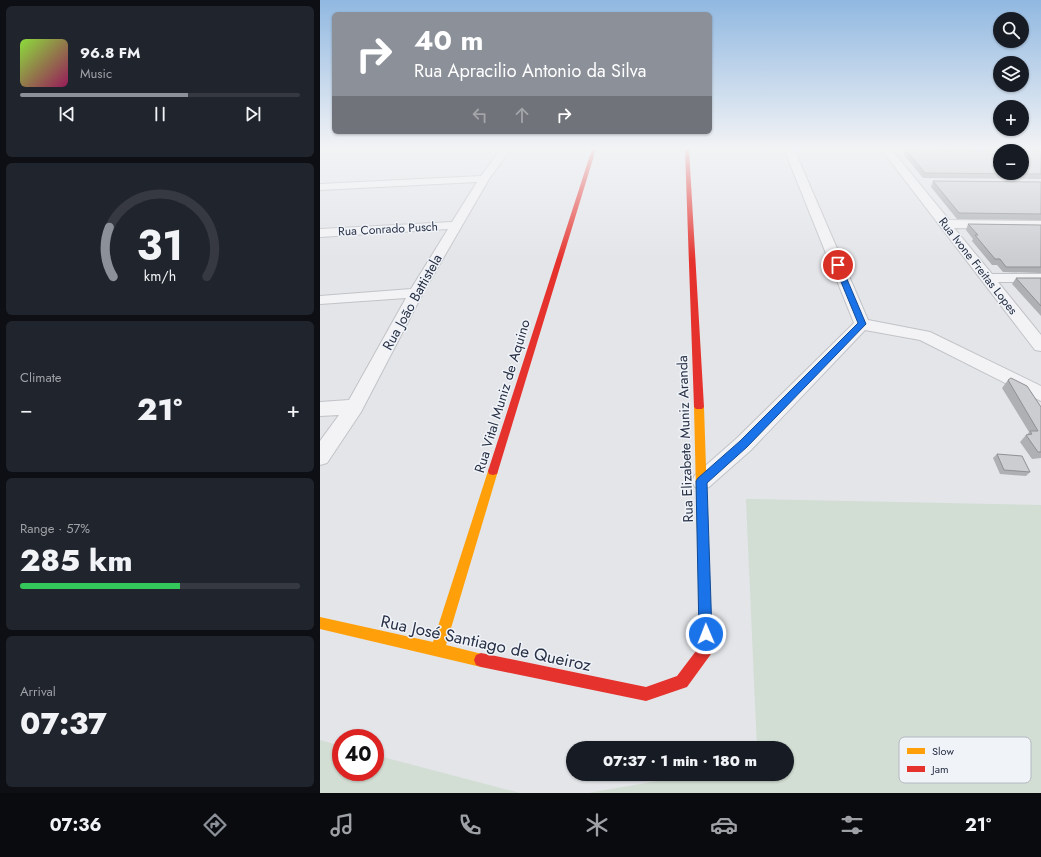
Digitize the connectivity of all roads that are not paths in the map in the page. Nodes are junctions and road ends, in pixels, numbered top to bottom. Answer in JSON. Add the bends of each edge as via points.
{"nodes":[{"id":1,"x":340,"y":186,"type":"edge"},
{"id":2,"x":480,"y":186,"type":"edge"},
{"id":3,"x":582,"y":186,"type":"edge"},
{"id":4,"x":689,"y":186,"type":"edge"},
{"id":5,"x":804,"y":186,"type":"edge"},
{"id":6,"x":915,"y":186,"type":"edge"},
{"id":7,"x":320,"y":187,"type":"edge"},
{"id":8,"x":945,"y":224,"type":"junction"},
{"id":9,"x":456,"y":225,"type":"junction"},
{"id":10,"x":1041,"y":225,"type":"edge"},
{"id":11,"x":320,"y":233,"type":"edge"},
{"id":12,"x":987,"y":278,"type":"junction"},
{"id":13,"x":1041,"y":278,"type":"edge"},
{"id":14,"x":416,"y":293,"type":"junction"},
{"id":15,"x":320,"y":300,"type":"edge"},
{"id":16,"x":862,"y":324,"type":"junction"},
{"id":17,"x":1041,"y":346,"type":"edge"},
{"id":18,"x":1041,"y":394,"type":"edge"},
{"id":19,"x":355,"y":407,"type":"junction"},
{"id":20,"x":320,"y":409,"type":"edge"},
{"id":21,"x":320,"y":457,"type":"edge"},
{"id":22,"x":702,"y":481,"type":"junction"},
{"id":23,"x":320,"y":623,"type":"edge"},
{"id":24,"x":437,"y":651,"type":"junction"},
{"id":25,"x":646,"y":694,"type":"joint"}],
"edges":[{"from":1,"to":7,"type":"street"},
{"from":2,"to":9,"type":"street","name":"Rua João Battistela"},
{"from":3,"to":24,"type":"street","name":"Rua Vital Muniz de Aquino"},
{"from":4,"to":22,"type":"street","name":"Rua Elizabete Muniz Aranda"},
{"from":5,"to":16,"type":"street"},
{"from":6,"to":8,"type":"street","name":"Rua Ivone Freitas Lopes"},
{"from":8,"to":10,"type":"street"},
{"from":8,"to":12,"type":"street","name":"Rua Ivone Freitas Lopes"},
{"from":9,"to":11,"type":"street","name":"Rua Conrado Pusch"},
{"from":9,"to":14,"type":"street","name":"Rua João Battistela"},
{"from":12,"to":13,"type":"street"},
{"from":12,"to":17,"type":"street","name":"Rua Ivone Freitas Lopes"},
{"from":14,"to":15,"type":"street"},
{"from":14,"to":19,"type":"street","name":"Rua João Battistela"},
{"from":16,"to":18,"type":"street","via":[[924,336]]},
{"from":16,"to":22,"type":"street","via":[[744,444]]},
{"from":19,"to":20,"type":"street"},
{"from":19,"to":21,"type":"street","name":"Rua João Battistela"},
{"from":22,"to":25,"type":"street","name":"Rua Elizabete Muniz Aranda","via":[[706,649],[682,682]]},
{"from":23,"to":24,"type":"street","name":"Rua José Santiago de Queiroz"},
{"from":24,"to":25,"type":"street","name":"Rua José Santiago de Queiroz"}]}
